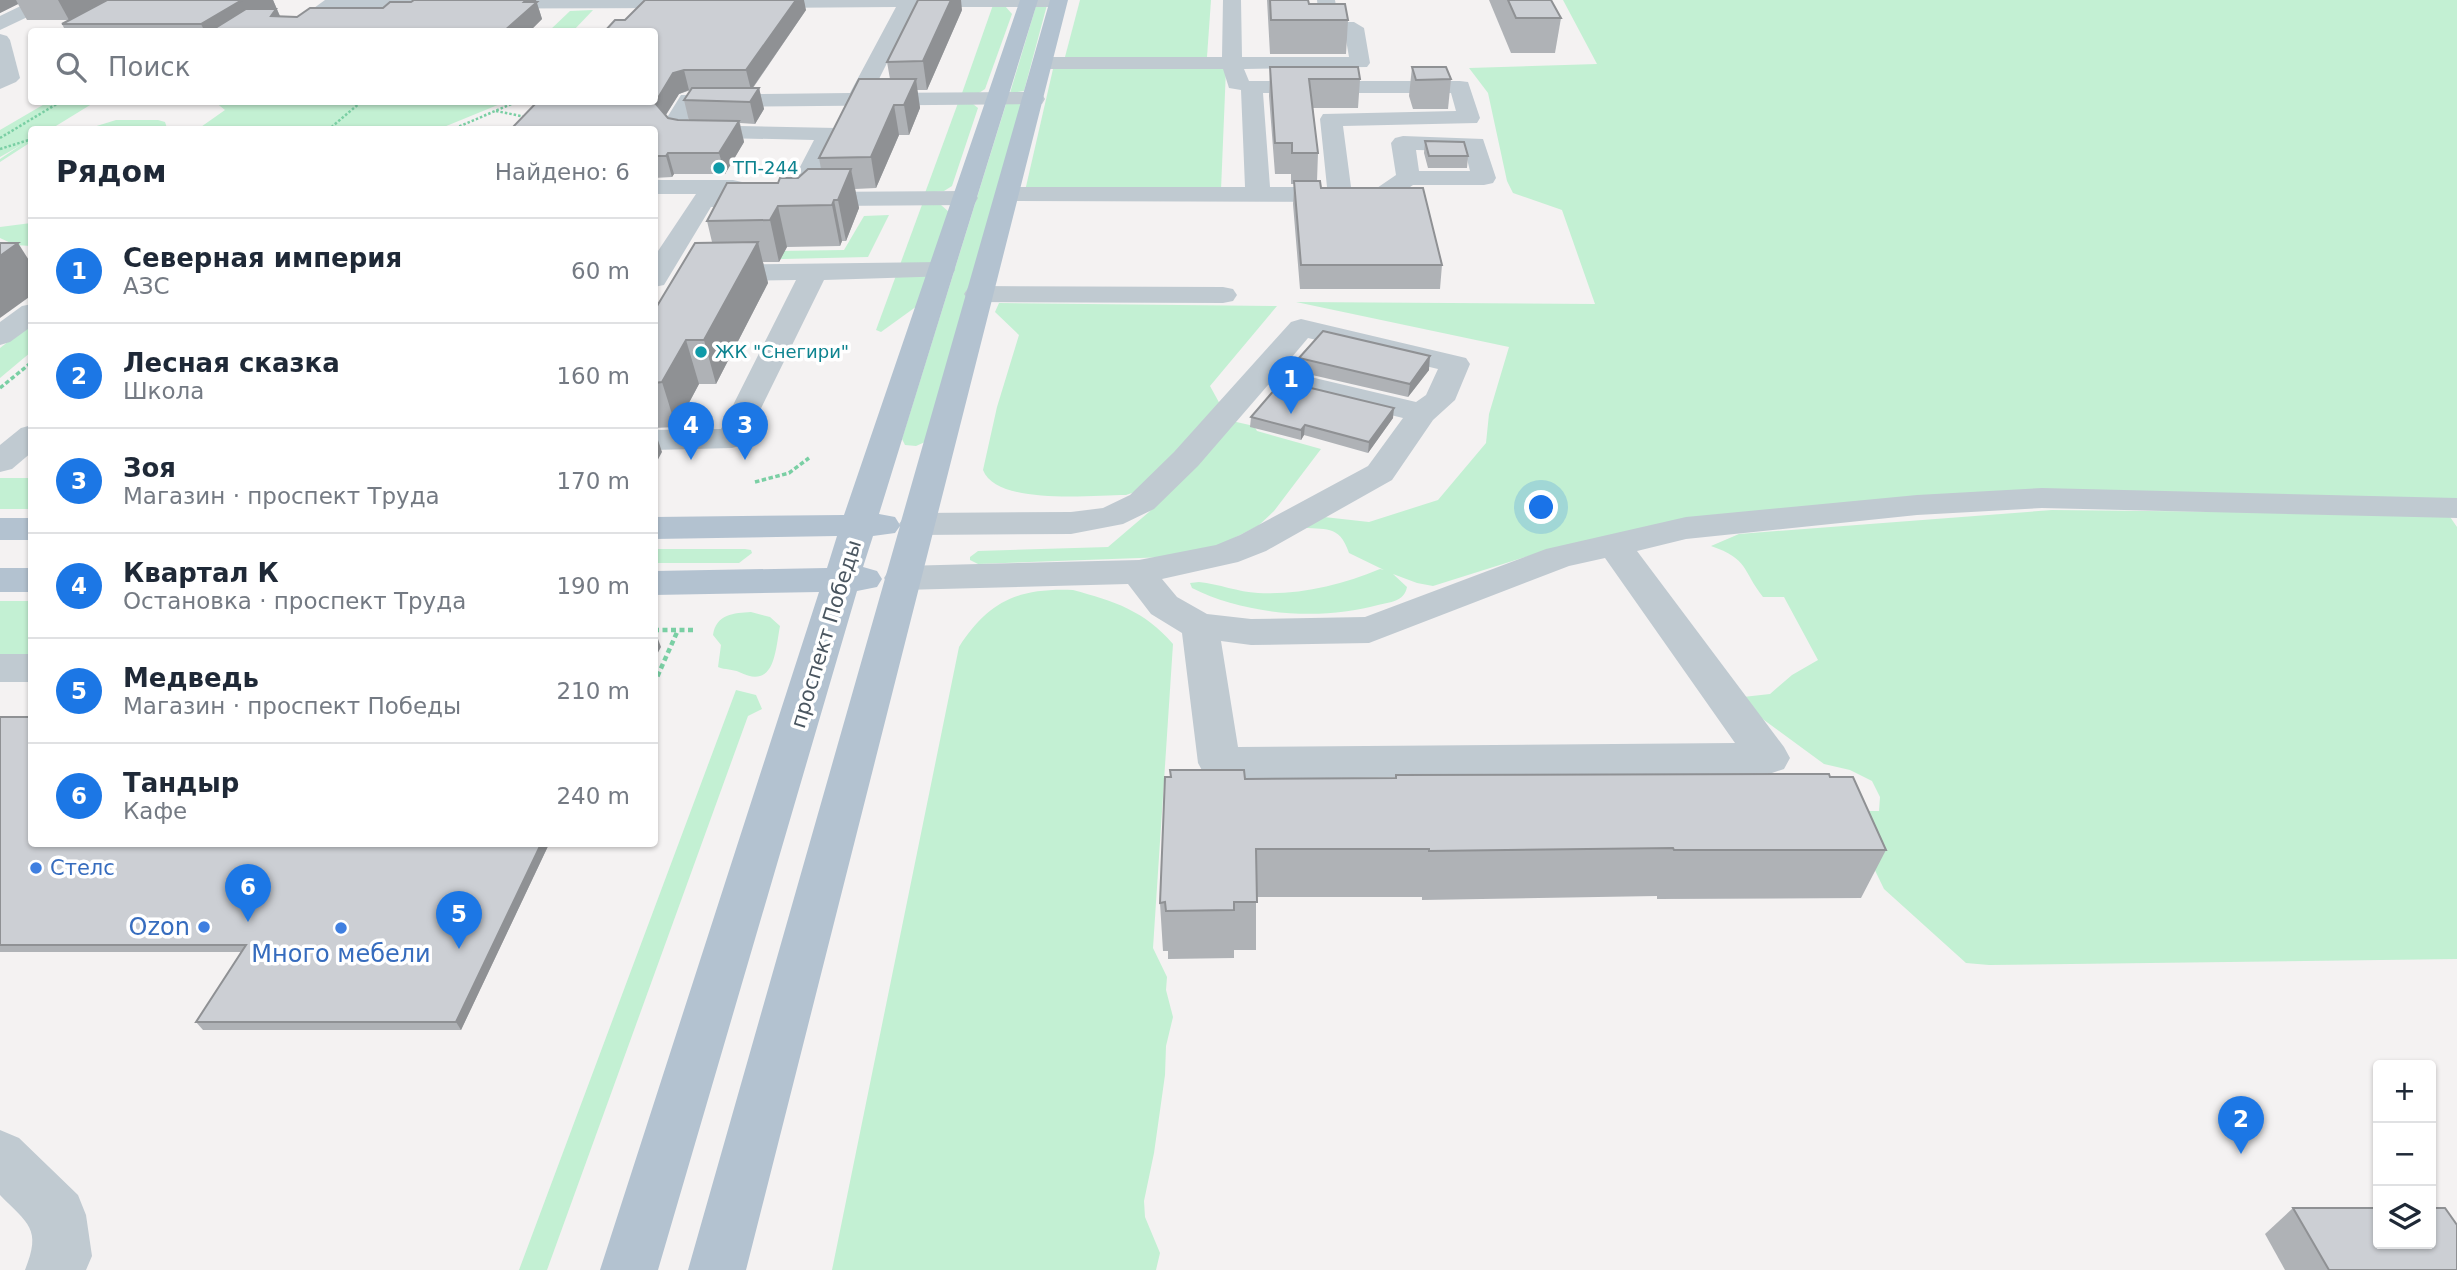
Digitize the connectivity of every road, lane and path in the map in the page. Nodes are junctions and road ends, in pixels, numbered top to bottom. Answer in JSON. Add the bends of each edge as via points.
{"nodes":[{"id":1,"x":48,"y":0,"type":"edge"},
{"id":2,"x":57,"y":0,"type":"edge"},
{"id":3,"x":1231,"y":0,"type":"edge"},
{"id":4,"x":1326,"y":0,"type":"edge"},
{"id":5,"x":652,"y":1,"type":"edge"},
{"id":6,"x":1029,"y":1,"type":"edge"},
{"id":7,"x":1058,"y":1,"type":"edge"},
{"id":8,"x":908,"y":2,"type":"junction"},
{"id":9,"x":0,"y":24,"type":"edge"},
{"id":10,"x":297,"y":28,"type":"edge"},
{"id":11,"x":0,"y":40,"type":"edge"},
{"id":12,"x":1043,"y":63,"type":"junction"},
{"id":13,"x":1231,"y":63,"type":"junction"},
{"id":14,"x":0,"y":83,"type":"edge"},
{"id":15,"x":1252,"y":87,"type":"junction"},
{"id":16,"x":998,"y":99,"type":"junction"},
{"id":17,"x":1034,"y":99,"type":"junction"},
{"id":18,"x":857,"y":100,"type":"junction"},
{"id":19,"x":55,"y":105,"type":"edge"},
{"id":20,"x":357,"y":105,"type":"edge"},
{"id":21,"x":509,"y":105,"type":"edge"},
{"id":22,"x":496,"y":111,"type":"junction"},
{"id":23,"x":531,"y":117,"type":"edge"},
{"id":24,"x":333,"y":126,"type":"edge"},
{"id":25,"x":461,"y":126,"type":"edge"},
{"id":26,"x":0,"y":138,"type":"edge"},
{"id":27,"x":28,"y":140,"type":"edge"},
{"id":28,"x":0,"y":149,"type":"edge"},
{"id":29,"x":1408,"y":178,"type":"dead end"},
{"id":30,"x":658,"y":187,"type":"edge"},
{"id":31,"x":799,"y":193,"type":"junction"},
{"id":32,"x":1007,"y":194,"type":"junction"},
{"id":33,"x":1258,"y":195,"type":"junction"},
{"id":34,"x":1340,"y":195,"type":"junction"},
{"id":35,"x":966,"y":198,"type":"junction"},
{"id":36,"x":942,"y":270,"type":"junction"},
{"id":37,"x":814,"y":272,"type":"junction"},
{"id":38,"x":658,"y":273,"type":"edge"},
{"id":39,"x":658,"y":276,"type":"edge"},
{"id":40,"x":978,"y":294,"type":"junction"},
{"id":41,"x":1223,"y":295,"type":"dead end"},
{"id":42,"x":28,"y":315,"type":"edge"},
{"id":43,"x":0,"y":336,"type":"edge"},
{"id":44,"x":28,"y":365,"type":"edge"},
{"id":45,"x":1261,"y":374,"type":"junction"},
{"id":46,"x":0,"y":388,"type":"edge"},
{"id":47,"x":1422,"y":413,"type":"junction"},
{"id":48,"x":658,"y":440,"type":"edge"},
{"id":49,"x":809,"y":458,"type":"dead end"},
{"id":50,"x":755,"y":482,"type":"dead end"},
{"id":51,"x":2457,"y":508,"type":"edge"},
{"id":52,"x":917,"y":524,"type":"junction"},
{"id":53,"x":858,"y":526,"type":"junction"},
{"id":54,"x":28,"y":528,"type":"edge"},
{"id":55,"x":658,"y":528,"type":"edge"},
{"id":56,"x":0,"y":529,"type":"edge"},
{"id":57,"x":1614,"y":545,"type":"junction"},
{"id":58,"x":1139,"y":572,"type":"junction"},
{"id":59,"x":902,"y":578,"type":"junction"},
{"id":60,"x":0,"y":580,"type":"edge"},
{"id":61,"x":28,"y":580,"type":"edge"},
{"id":62,"x":842,"y":580,"type":"junction"},
{"id":63,"x":658,"y":583,"type":"edge"},
{"id":64,"x":1200,"y":626,"type":"junction"},
{"id":65,"x":658,"y":630,"type":"edge"},
{"id":66,"x":678,"y":630,"type":"junction"},
{"id":67,"x":696,"y":630,"type":"dead end"},
{"id":68,"x":0,"y":668,"type":"edge"},
{"id":69,"x":28,"y":668,"type":"edge"},
{"id":70,"x":658,"y":675,"type":"edge"},
{"id":71,"x":0,"y":1156,"type":"edge"},
{"id":72,"x":54,"y":1270,"type":"edge"},
{"id":73,"x":629,"y":1270,"type":"edge"},
{"id":74,"x":717,"y":1270,"type":"edge"}],
"edges":[{"from":1,"to":2,"type":"lane"},
{"from":1,"to":9,"type":"lane"},
{"from":3,"to":13,"type":"lane"},
{"from":4,"to":13,"type":"lane","via":[[1330,28],[1354,28],[1360,63]]},
{"from":5,"to":8,"type":"lane"},
{"from":5,"to":10,"type":"lane","via":[[333,3]]},
{"from":6,"to":7,"type":"lane"},
{"from":6,"to":8,"type":"lane"},
{"from":6,"to":16,"type":"main road","name":"проспект Победы"},
{"from":7,"to":12,"type":"main road"},
{"from":8,"to":18,"type":"lane"},
{"from":11,"to":14,"type":"lane","via":[[9,78]]},
{"from":12,"to":13,"type":"lane"},
{"from":12,"to":17,"type":"main road"},
{"from":13,"to":15,"type":"lane","via":[[1237,83]]},
{"from":15,"to":33,"type":"lane"},
{"from":15,"to":34,"type":"lane","via":[[1460,87],[1469,118],[1331,119]]},
{"from":16,"to":17,"type":"lane"},
{"from":16,"to":18,"type":"lane"},
{"from":16,"to":35,"type":"main road","name":"проспект Победы"},
{"from":17,"to":32,"type":"main road"},
{"from":18,"to":31,"type":"lane","via":[[689,100],[674,124],[684,132],[706,134],[829,133]]},
{"from":19,"to":26,"type":"path"},
{"from":20,"to":24,"type":"path"},
{"from":21,"to":22,"type":"path"},
{"from":22,"to":23,"type":"path"},
{"from":22,"to":25,"type":"path"},
{"from":27,"to":28,"type":"path"},
{"from":29,"to":34,"type":"lane","via":[[1382,195]]},
{"from":30,"to":31,"type":"lane"},
{"from":31,"to":35,"type":"lane"},
{"from":31,"to":38,"type":"lane","via":[[703,200]]},
{"from":32,"to":33,"type":"lane"},
{"from":32,"to":40,"type":"main road"},
{"from":33,"to":34,"type":"lane"},
{"from":35,"to":36,"type":"main road","name":"проспект Победы"},
{"from":36,"to":37,"type":"lane"},
{"from":36,"to":53,"type":"main road","name":"проспект Победы"},
{"from":37,"to":39,"type":"lane"},
{"from":37,"to":48,"type":"lane","via":[[732,438]]},
{"from":40,"to":41,"type":"lane"},
{"from":40,"to":52,"type":"main road"},
{"from":42,"to":43,"type":"lane"},
{"from":44,"to":46,"type":"path"},
{"from":45,"to":47,"type":"lane"},
{"from":45,"to":47,"type":"lane","via":[[1301,328],[1455,363],[1439,400]]},
{"from":45,"to":52,"type":"lane","via":[[1142,502],[1111,517],[1071,523]]},
{"from":47,"to":58,"type":"lane","via":[[1380,473],[1234,551]]},
{"from":49,"to":50,"type":"path","via":[[789,472]]},
{"from":51,"to":57,"type":"lane","via":[[2042,498],[1917,505],[1686,528]]},
{"from":52,"to":53,"type":"main road"},
{"from":52,"to":59,"type":"main road"},
{"from":53,"to":55,"type":"main road"},
{"from":53,"to":62,"type":"main road","name":"проспект Победы"},
{"from":54,"to":56,"type":"main road"},
{"from":57,"to":64,"type":"lane","via":[[1559,557],[1369,630],[1275,633]]},
{"from":57,"to":64,"type":"lane","via":[[1769,758],[1219,763]]},
{"from":58,"to":59,"type":"lane"},
{"from":58,"to":64,"type":"lane","via":[[1158,603]]},
{"from":59,"to":62,"type":"main road"},
{"from":59,"to":74,"type":"main road"},
{"from":60,"to":61,"type":"main road"},
{"from":62,"to":63,"type":"main road"},
{"from":62,"to":73,"type":"main road","name":"проспект Победы"},
{"from":65,"to":66,"type":"path"},
{"from":66,"to":67,"type":"path"},
{"from":66,"to":70,"type":"path"},
{"from":68,"to":69,"type":"lane"},
{"from":71,"to":72,"type":"lane","via":[[58,1215],[62,1256]]}]}
